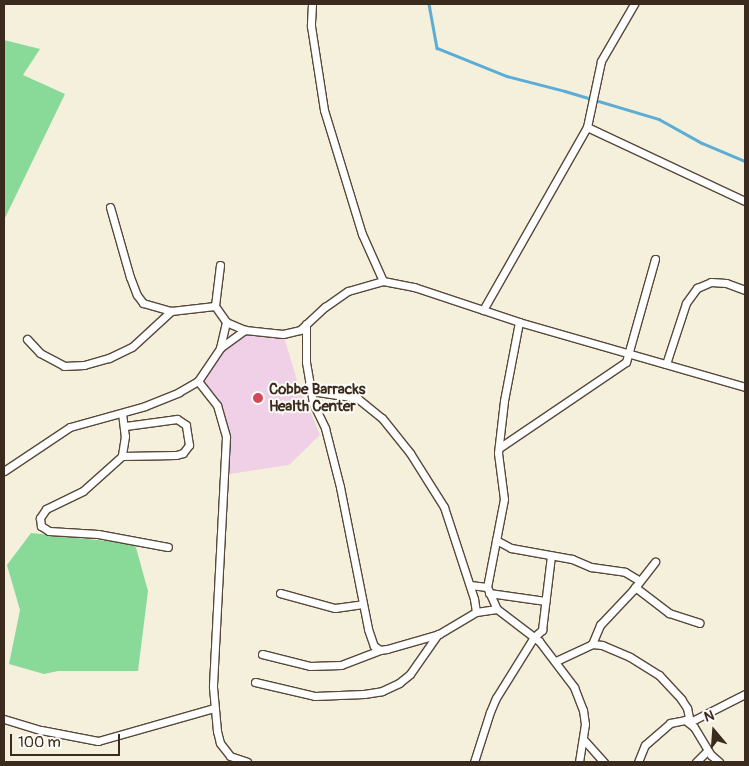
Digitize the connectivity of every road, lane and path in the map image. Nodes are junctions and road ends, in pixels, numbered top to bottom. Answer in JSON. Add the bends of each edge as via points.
{"nodes":[{"id":1,"x":312,"y":4,"type":"edge"},
{"id":2,"x":634,"y":4,"type":"edge"},
{"id":3,"x":587,"y":127,"type":"junction"},
{"id":4,"x":745,"y":202,"type":"edge"},
{"id":5,"x":110,"y":207,"type":"dead end"},
{"id":6,"x":655,"y":259,"type":"dead end"},
{"id":7,"x":220,"y":266,"type":"dead end"},
{"id":8,"x":383,"y":281,"type":"junction"},
{"id":9,"x":745,"y":290,"type":"edge"},
{"id":10,"x":215,"y":306,"type":"junction"},
{"id":11,"x":483,"y":310,"type":"junction"},
{"id":12,"x":171,"y":311,"type":"junction"},
{"id":13,"x":226,"y":322,"type":"junction"},
{"id":14,"x":518,"y":322,"type":"junction"},
{"id":15,"x":306,"y":324,"type":"junction"},
{"id":16,"x":245,"y":330,"type":"junction"},
{"id":17,"x":27,"y":339,"type":"dead end"},
{"id":18,"x":220,"y":348,"type":"junction"},
{"id":19,"x":629,"y":353,"type":"junction"},
{"id":20,"x":666,"y":364,"type":"junction"},
{"id":21,"x":198,"y":381,"type":"junction"},
{"id":22,"x":745,"y":387,"type":"edge"},
{"id":23,"x":311,"y":392,"type":"junction"},
{"id":24,"x":122,"y":413,"type":"junction"},
{"id":25,"x":125,"y":426,"type":"junction"},
{"id":26,"x":499,"y":448,"type":"junction"},
{"id":27,"x":122,"y":456,"type":"junction"},
{"id":28,"x":4,"y":471,"type":"edge"},
{"id":29,"x":496,"y":540,"type":"junction"},
{"id":30,"x":168,"y":547,"type":"dead end"},
{"id":31,"x":551,"y":556,"type":"junction"},
{"id":32,"x":655,"y":562,"type":"dead end"},
{"id":33,"x":638,"y":584,"type":"junction"},
{"id":34,"x":470,"y":585,"type":"junction"},
{"id":35,"x":488,"y":590,"type":"junction"},
{"id":36,"x":280,"y":593,"type":"dead end"},
{"id":37,"x":545,"y":601,"type":"junction"},
{"id":38,"x":363,"y":604,"type":"junction"},
{"id":39,"x":497,"y":609,"type":"junction"},
{"id":40,"x":476,"y":612,"type":"junction"},
{"id":41,"x":698,"y":623,"type":"dead end"},
{"id":42,"x":438,"y":634,"type":"junction"},
{"id":43,"x":534,"y":637,"type":"junction"},
{"id":44,"x":592,"y":644,"type":"junction"},
{"id":45,"x":380,"y":650,"type":"junction"},
{"id":46,"x":262,"y":654,"type":"dead end"},
{"id":47,"x":556,"y":661,"type":"junction"},
{"id":48,"x":255,"y":682,"type":"dead end"},
{"id":49,"x":745,"y":694,"type":"edge"},
{"id":50,"x":214,"y":708,"type":"junction"},
{"id":51,"x":4,"y":719,"type":"edge"},
{"id":52,"x":690,"y":722,"type":"junction"},
{"id":53,"x":584,"y":740,"type":"junction"},
{"id":54,"x":708,"y":750,"type":"junction"},
{"id":55,"x":247,"y":762,"type":"edge"},
{"id":56,"x":474,"y":762,"type":"edge"},
{"id":57,"x":579,"y":762,"type":"edge"},
{"id":58,"x":604,"y":762,"type":"edge"},
{"id":59,"x":638,"y":762,"type":"edge"},
{"id":60,"x":696,"y":762,"type":"edge"},
{"id":61,"x":719,"y":762,"type":"edge"}],
"edges":[{"from":1,"to":8,"type":"street","via":[[311,26],[324,110],[362,234]]},
{"from":2,"to":3,"type":"street","via":[[602,61]]},
{"from":3,"to":4,"type":"street"},
{"from":3,"to":11,"type":"street"},
{"from":5,"to":12,"type":"street","via":[[137,295],[144,302]]},
{"from":6,"to":19,"type":"street"},
{"from":7,"to":10,"type":"street"},
{"from":8,"to":11,"type":"street","via":[[414,287]]},
{"from":8,"to":15,"type":"street","via":[[348,291]]},
{"from":9,"to":20,"type":"street","via":[[711,282],[697,288],[686,303]]},
{"from":10,"to":12,"type":"street"},
{"from":10,"to":13,"type":"street"},
{"from":11,"to":14,"type":"street"},
{"from":12,"to":17,"type":"street","via":[[132,347],[110,358],[84,365],[64,366],[40,353]]},
{"from":13,"to":16,"type":"street"},
{"from":13,"to":18,"type":"street"},
{"from":14,"to":19,"type":"street"},
{"from":14,"to":26,"type":"street"},
{"from":15,"to":16,"type":"street","via":[[300,330],[283,334]]},
{"from":15,"to":23,"type":"street","via":[[306,362]]},
{"from":16,"to":18,"type":"street"},
{"from":18,"to":21,"type":"street"},
{"from":19,"to":20,"type":"street"},
{"from":19,"to":26,"type":"street","via":[[621,366]]},
{"from":20,"to":22,"type":"street"},
{"from":21,"to":24,"type":"street","via":[[170,396]]},
{"from":21,"to":50,"type":"street","via":[[217,405],[226,437]]},
{"from":23,"to":34,"type":"street","via":[[357,398],[382,418],[410,453],[444,507]]},
{"from":23,"to":38,"type":"street","via":[[340,487]]},
{"from":24,"to":25,"type":"street"},
{"from":24,"to":28,"type":"street","via":[[70,427]]},
{"from":25,"to":27,"type":"street"},
{"from":25,"to":27,"type":"street","via":[[177,419],[186,425],[189,445],[183,453],[176,455]]},
{"from":26,"to":29,"type":"street","via":[[504,499]]},
{"from":27,"to":30,"type":"street","via":[[83,491],[46,510],[40,518],[41,526],[50,532],[98,534]]},
{"from":29,"to":31,"type":"street","via":[[512,548]]},
{"from":29,"to":35,"type":"street"},
{"from":31,"to":33,"type":"street","via":[[625,572]]},
{"from":31,"to":37,"type":"street"},
{"from":32,"to":33,"type":"street"},
{"from":33,"to":41,"type":"street","via":[[669,613]]},
{"from":33,"to":44,"type":"street","via":[[600,625]]},
{"from":34,"to":35,"type":"street"},
{"from":34,"to":40,"type":"street"},
{"from":35,"to":37,"type":"street"},
{"from":35,"to":39,"type":"street"},
{"from":36,"to":38,"type":"street","via":[[335,608]]},
{"from":37,"to":43,"type":"street","via":[[542,630]]},
{"from":38,"to":45,"type":"street","via":[[371,641]]},
{"from":39,"to":40,"type":"street"},
{"from":39,"to":43,"type":"street"},
{"from":40,"to":42,"type":"street"},
{"from":42,"to":45,"type":"street"},
{"from":42,"to":48,"type":"street","via":[[410,674],[382,691],[315,696]]},
{"from":43,"to":47,"type":"street"},
{"from":43,"to":56,"type":"street","via":[[496,698]]},
{"from":44,"to":47,"type":"street"},
{"from":44,"to":52,"type":"street","via":[[630,657],[659,675],[681,698]]},
{"from":45,"to":46,"type":"street","via":[[341,665],[310,666]]},
{"from":47,"to":53,"type":"street","via":[[574,687],[583,710]]},
{"from":49,"to":52,"type":"street"},
{"from":50,"to":51,"type":"street","via":[[98,741]]},
{"from":50,"to":55,"type":"street","via":[[220,743],[230,756]]},
{"from":52,"to":54,"type":"street"},
{"from":52,"to":59,"type":"street","via":[[678,720],[670,723],[645,744]]},
{"from":53,"to":57,"type":"street"},
{"from":53,"to":58,"type":"street"},
{"from":54,"to":60,"type":"street"},
{"from":54,"to":61,"type":"street"}]}
